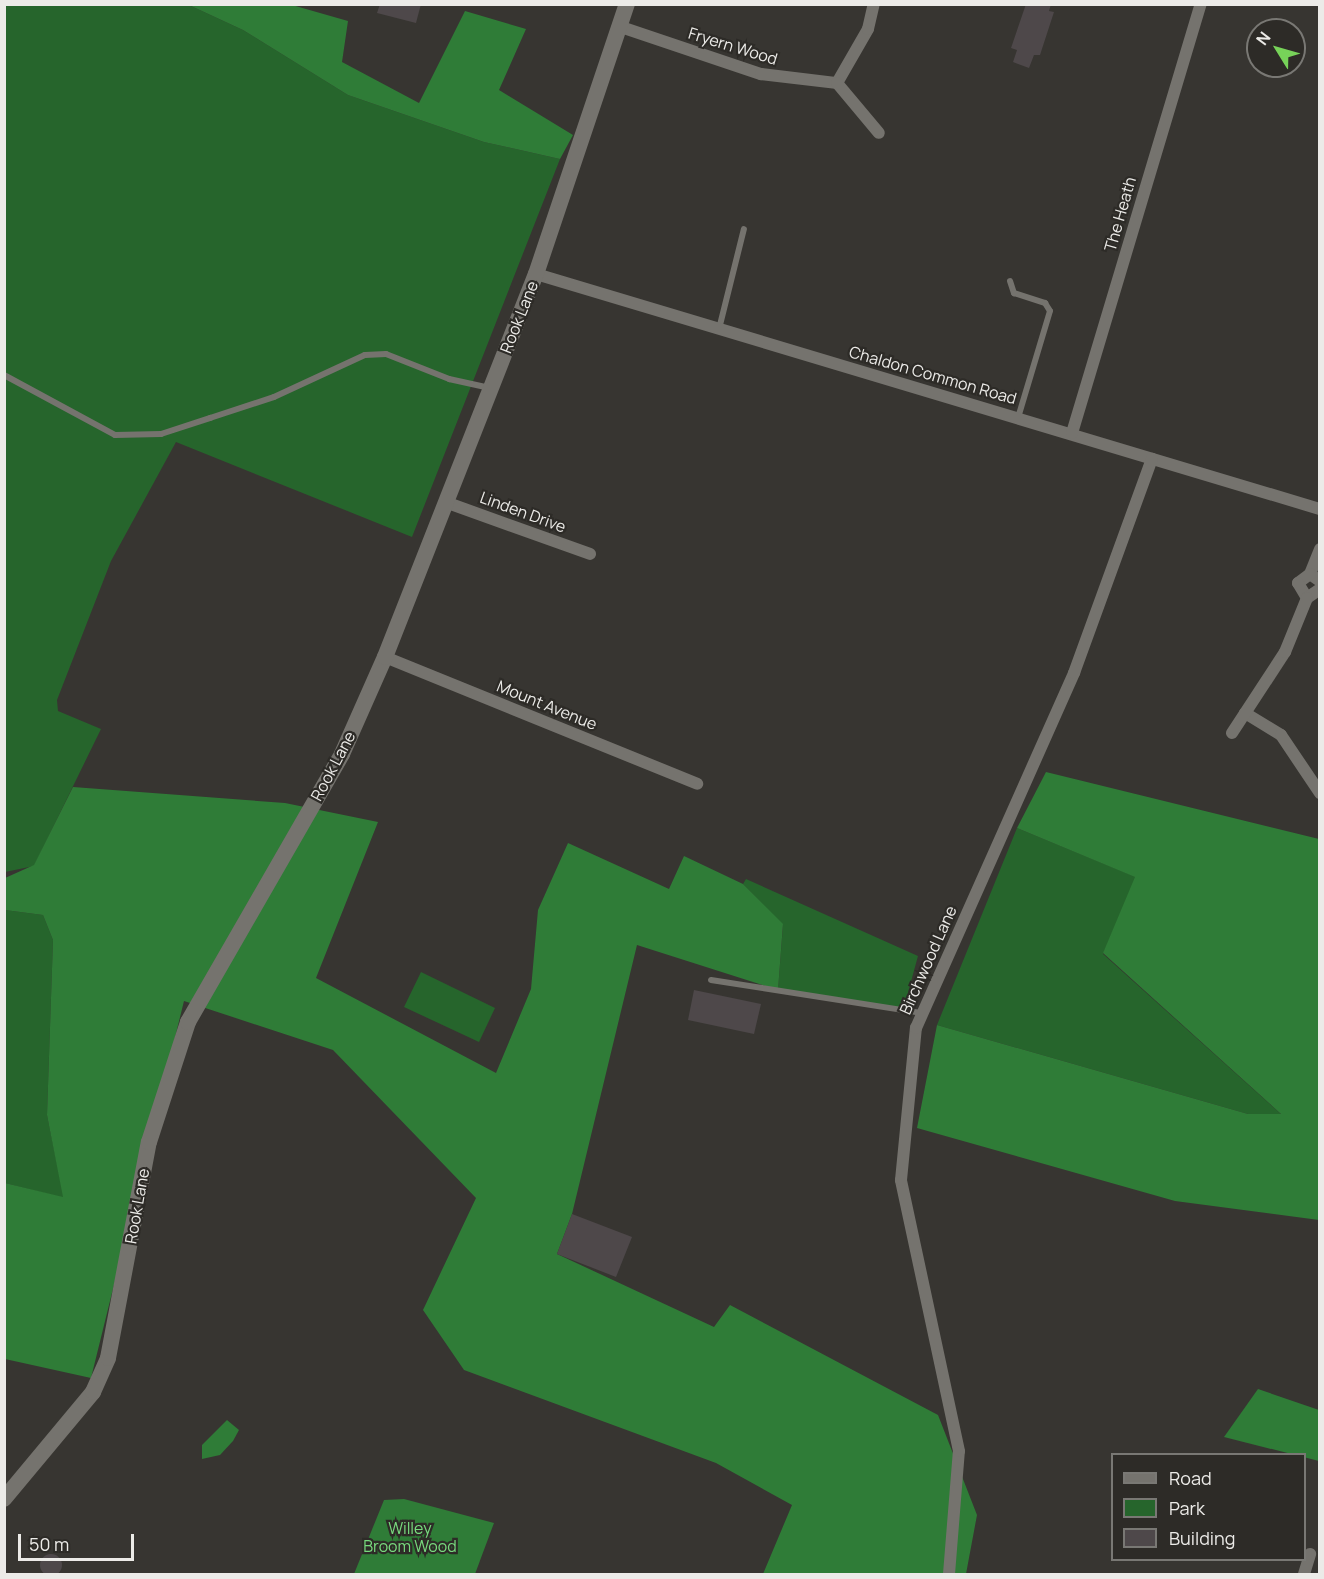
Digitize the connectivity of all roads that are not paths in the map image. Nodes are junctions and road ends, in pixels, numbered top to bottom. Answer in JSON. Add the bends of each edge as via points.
{"nodes":[{"id":1,"x":627,"y":4,"type":"edge"},
{"id":2,"x":874,"y":4,"type":"edge"},
{"id":3,"x":1201,"y":4,"type":"edge"},
{"id":4,"x":621,"y":27,"type":"junction"},
{"id":5,"x":837,"y":83,"type":"junction"},
{"id":6,"x":879,"y":133,"type":"dead end"},
{"id":7,"x":744,"y":229,"type":"dead end"},
{"id":8,"x":536,"y":274,"type":"junction"},
{"id":9,"x":1010,"y":281,"type":"dead end"},
{"id":10,"x":718,"y":330,"type":"junction"},
{"id":11,"x":4,"y":375,"type":"edge"},
{"id":12,"x":491,"y":388,"type":"junction"},
{"id":13,"x":1018,"y":418,"type":"junction"},
{"id":14,"x":1072,"y":433,"type":"junction"},
{"id":15,"x":1152,"y":459,"type":"junction"},
{"id":16,"x":445,"y":502,"type":"junction"},
{"id":17,"x":1320,"y":509,"type":"edge"},
{"id":18,"x":1320,"y":549,"type":"edge"},
{"id":19,"x":590,"y":554,"type":"dead end"},
{"id":20,"x":1315,"y":578,"type":"edge"},
{"id":21,"x":1320,"y":589,"type":"edge"},
{"id":22,"x":1307,"y":598,"type":"junction"},
{"id":23,"x":385,"y":657,"type":"junction"},
{"id":24,"x":1245,"y":713,"type":"junction"},
{"id":25,"x":1232,"y":733,"type":"dead end"},
{"id":26,"x":697,"y":784,"type":"dead end"},
{"id":27,"x":1320,"y":793,"type":"edge"},
{"id":28,"x":711,"y":980,"type":"dead end"},
{"id":29,"x":923,"y":1013,"type":"junction"},
{"id":30,"x":4,"y":1499,"type":"edge"},
{"id":31,"x":1310,"y":1554,"type":"dead end"},
{"id":32,"x":949,"y":1575,"type":"edge"},
{"id":33,"x":1304,"y":1575,"type":"edge"}],
"edges":[{"from":1,"to":4,"type":"main road","name":"Rook Lane"},
{"from":2,"to":5,"type":"street","via":[[868,29]]},
{"from":3,"to":14,"type":"street","name":"The Heath"},
{"from":4,"to":5,"type":"street","name":"Fryern Wood","via":[[761,74]]},
{"from":4,"to":8,"type":"main road","name":"Rook Lane"},
{"from":5,"to":6,"type":"street"},
{"from":7,"to":10,"type":"lane"},
{"from":8,"to":10,"type":"street","name":"Chaldon Common Road"},
{"from":8,"to":12,"type":"main road","name":"Rook Lane"},
{"from":9,"to":13,"type":"lane","via":[[1014,293],[1045,303],[1050,311]]},
{"from":10,"to":13,"type":"street","name":"Chaldon Common Road"},
{"from":11,"to":12,"type":"lane","via":[[115,435],[161,434],[274,397],[365,355],[386,354],[449,379]]},
{"from":12,"to":16,"type":"main road","name":"Rook Lane"},
{"from":13,"to":14,"type":"street","name":"Chaldon Common Road"},
{"from":14,"to":15,"type":"street","name":"Chaldon Common Road"},
{"from":15,"to":17,"type":"street","name":"Chaldon Common Road"},
{"from":15,"to":29,"type":"street","name":"Birchwood Lane","via":[[1074,673]]},
{"from":16,"to":19,"type":"street","name":"Linden Drive"},
{"from":16,"to":23,"type":"main road","name":"Rook Lane"},
{"from":18,"to":20,"type":"street"},
{"from":20,"to":22,"type":"street","via":[[1298,583]]},
{"from":21,"to":22,"type":"street"},
{"from":22,"to":24,"type":"street","via":[[1285,652]]},
{"from":23,"to":26,"type":"street","name":"Mount Avenue"},
{"from":23,"to":30,"type":"main road","name":"Rook Lane","via":[[342,754],[188,1023],[146,1153],[108,1358],[93,1392]]},
{"from":24,"to":25,"type":"street"},
{"from":24,"to":27,"type":"street","via":[[1281,735]]},
{"from":28,"to":29,"type":"lane"},
{"from":29,"to":32,"type":"street","name":"Birchwood Lane","via":[[916,1028],[901,1180],[959,1451]]},
{"from":31,"to":33,"type":"street"}]}
